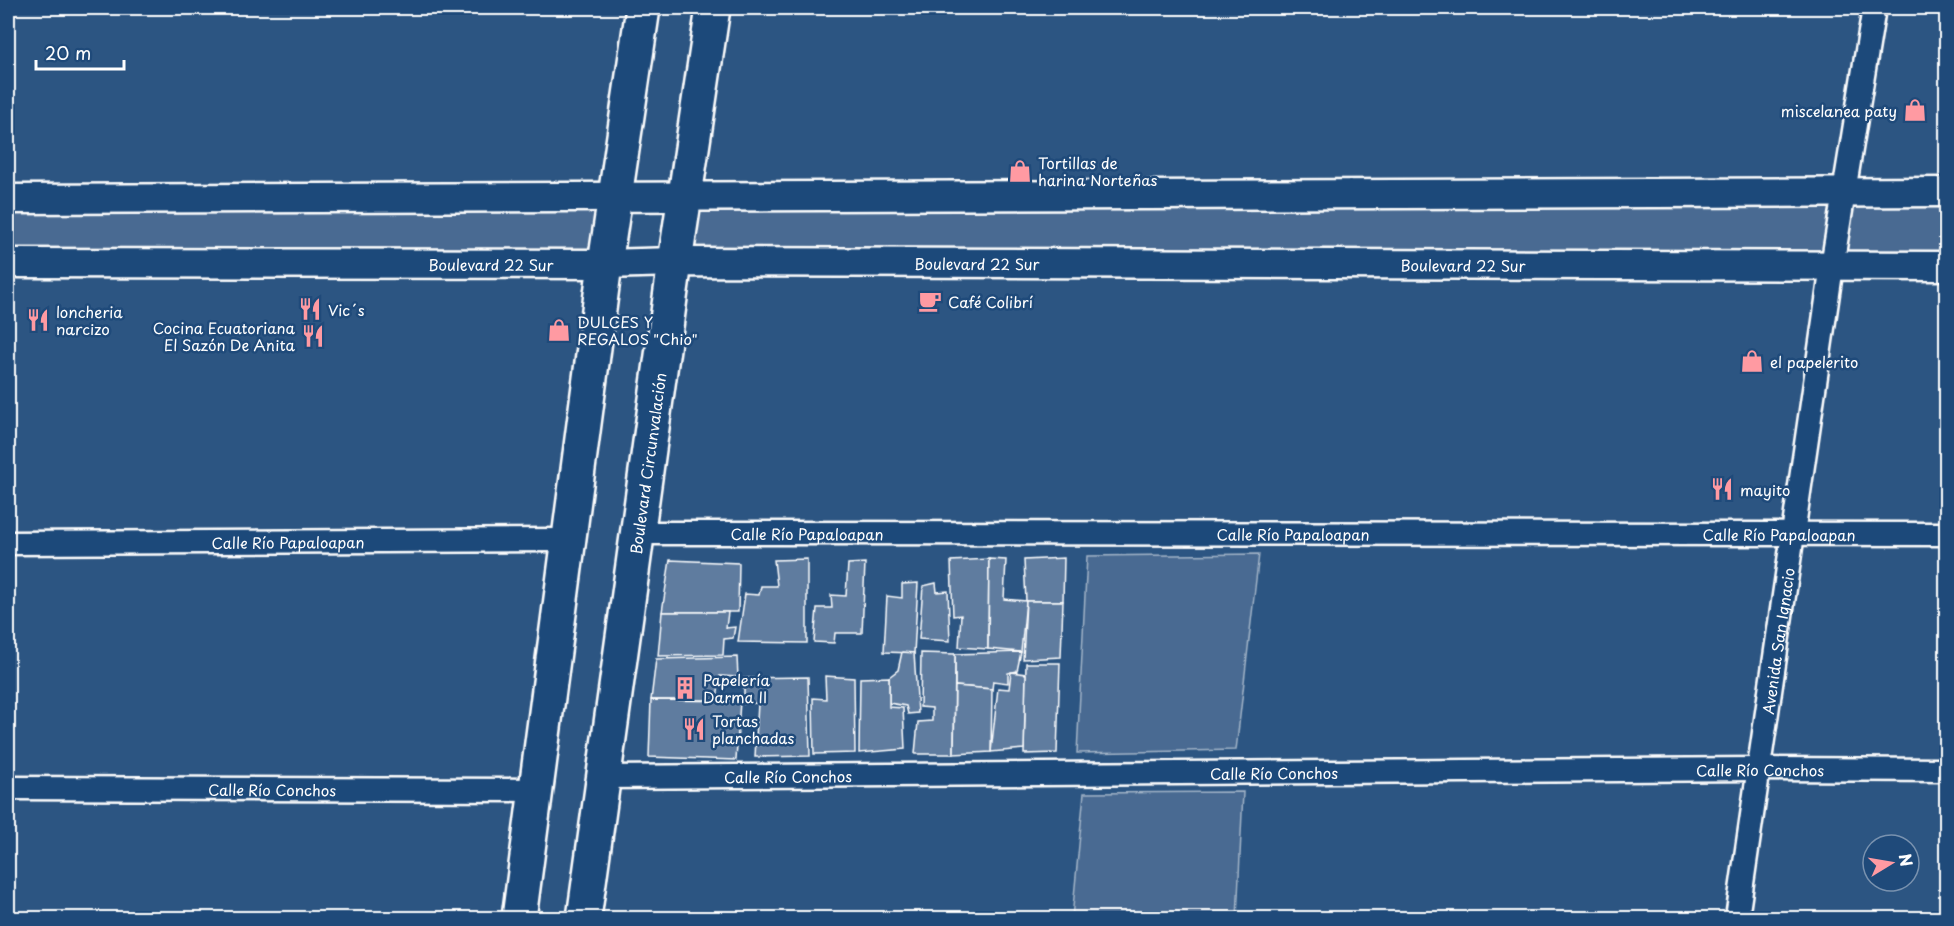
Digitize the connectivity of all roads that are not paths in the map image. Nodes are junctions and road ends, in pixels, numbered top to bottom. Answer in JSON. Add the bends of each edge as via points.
{"nodes":[{"id":1,"x":643,"y":8,"type":"edge"},
{"id":2,"x":713,"y":8,"type":"edge"},
{"id":3,"x":1874,"y":8,"type":"edge"},
{"id":4,"x":1845,"y":192,"type":"junction"},
{"id":5,"x":1947,"y":192,"type":"edge"},
{"id":6,"x":615,"y":198,"type":"junction"},
{"id":7,"x":685,"y":198,"type":"junction"},
{"id":8,"x":8,"y":199,"type":"edge"},
{"id":9,"x":675,"y":262,"type":"junction"},
{"id":10,"x":8,"y":263,"type":"edge"},
{"id":11,"x":605,"y":264,"type":"junction"},
{"id":12,"x":1832,"y":266,"type":"junction"},
{"id":13,"x":1947,"y":266,"type":"edge"},
{"id":14,"x":638,"y":533,"type":"junction"},
{"id":15,"x":1947,"y":534,"type":"edge"},
{"id":16,"x":1792,"y":535,"type":"junction"},
{"id":17,"x":568,"y":540,"type":"junction"},
{"id":18,"x":8,"y":543,"type":"edge"},
{"id":19,"x":1758,"y":769,"type":"junction"},
{"id":20,"x":1947,"y":770,"type":"edge"},
{"id":21,"x":604,"y":777,"type":"junction"},
{"id":22,"x":8,"y":788,"type":"edge"},
{"id":23,"x":536,"y":790,"type":"junction"},
{"id":24,"x":519,"y":918,"type":"edge"},
{"id":25,"x":584,"y":918,"type":"edge"},
{"id":26,"x":1737,"y":918,"type":"edge"}],
"edges":[{"from":1,"to":6,"type":"main road"},
{"from":2,"to":7,"type":"main road","name":"Boulevard Circunvalación"},
{"from":3,"to":4,"type":"street","name":"Avenida San Ignacio"},
{"from":4,"to":5,"type":"street"},
{"from":4,"to":7,"type":"street"},
{"from":4,"to":12,"type":"street","name":"Avenida San Ignacio"},
{"from":6,"to":7,"type":"street"},
{"from":6,"to":8,"type":"street"},
{"from":6,"to":11,"type":"main road"},
{"from":7,"to":9,"type":"main road","name":"Boulevard Circunvalación"},
{"from":9,"to":11,"type":"street","name":"Boulevard 22 Sur"},
{"from":9,"to":12,"type":"street","name":"Boulevard 22 Sur"},
{"from":9,"to":14,"type":"main road","name":"Boulevard Circunvalación"},
{"from":10,"to":11,"type":"street","name":"Boulevard 22 Sur"},
{"from":11,"to":17,"type":"main road"},
{"from":12,"to":13,"type":"street","name":"Boulevard 22 Sur"},
{"from":12,"to":16,"type":"street","name":"Avenida San Ignacio"},
{"from":14,"to":16,"type":"street","name":"Calle Río Papaloapan"},
{"from":14,"to":21,"type":"main road","name":"Boulevard Circunvalación"},
{"from":15,"to":16,"type":"street","name":"Calle Río Papaloapan"},
{"from":16,"to":19,"type":"street","name":"Avenida San Ignacio"},
{"from":17,"to":18,"type":"street","name":"Calle Río Papaloapan"},
{"from":17,"to":23,"type":"main road"},
{"from":19,"to":20,"type":"street","name":"Calle Río Conchos"},
{"from":19,"to":21,"type":"street","name":"Calle Río Conchos"},
{"from":19,"to":26,"type":"street","name":"Avenida San Ignacio"},
{"from":21,"to":25,"type":"main road","name":"Boulevard Circunvalación"},
{"from":22,"to":23,"type":"street","name":"Calle Río Conchos"},
{"from":23,"to":24,"type":"main road"}]}
